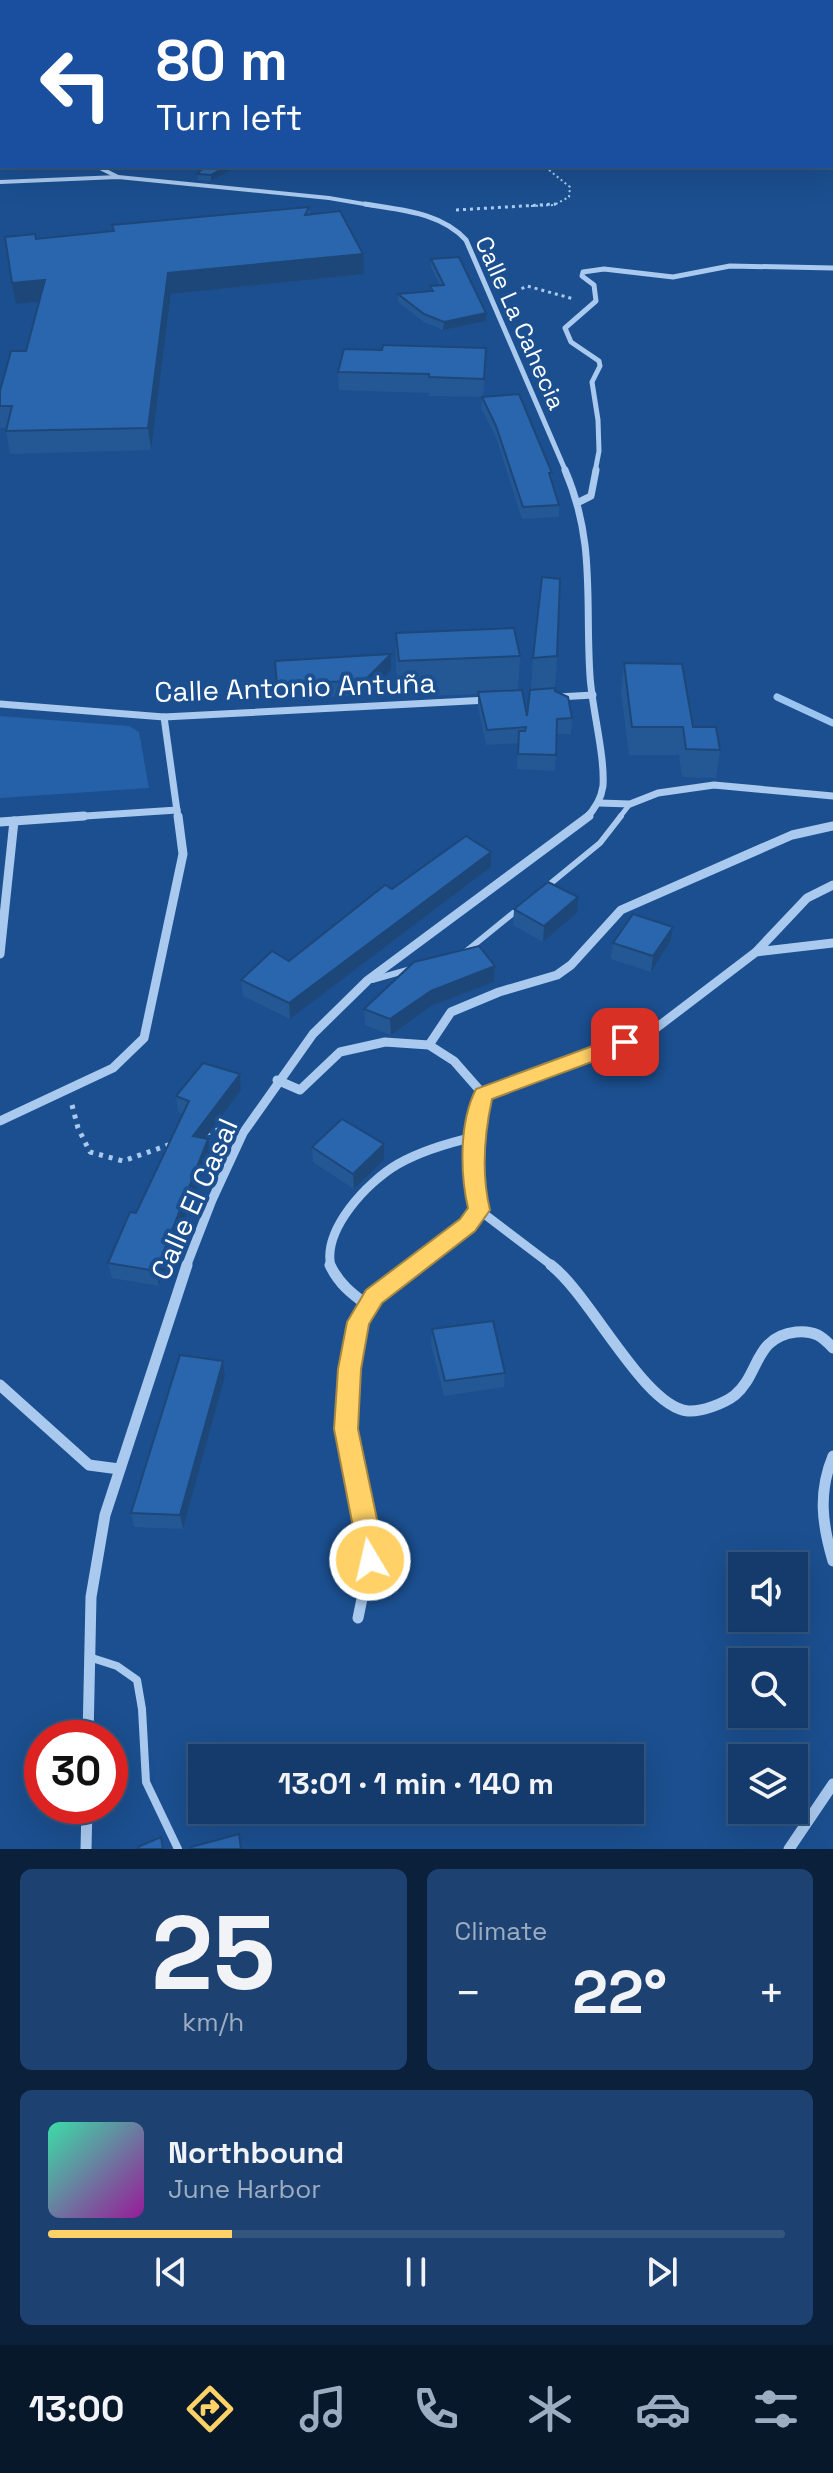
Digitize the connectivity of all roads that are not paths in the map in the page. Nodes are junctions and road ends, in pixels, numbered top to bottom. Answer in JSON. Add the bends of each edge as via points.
{"nodes":[{"id":1,"x":100,"y":168,"type":"edge"},
{"id":2,"x":118,"y":177,"type":"junction"},
{"id":3,"x":0,"y":182,"type":"edge"},
{"id":4,"x":833,"y":268,"type":"edge"},
{"id":5,"x":579,"y":502,"type":"junction"},
{"id":6,"x":593,"y":695,"type":"junction"},
{"id":7,"x":548,"y":697,"type":"edge"},
{"id":8,"x":501,"y":700,"type":"edge"},
{"id":9,"x":0,"y":704,"type":"edge"},
{"id":10,"x":164,"y":717,"type":"junction"},
{"id":11,"x":833,"y":796,"type":"edge"},
{"id":12,"x":599,"y":803,"type":"junction"},
{"id":13,"x":630,"y":804,"type":"junction"},
{"id":14,"x":177,"y":810,"type":"junction"},
{"id":15,"x":14,"y":821,"type":"junction"},
{"id":16,"x":0,"y":822,"type":"edge"},
{"id":17,"x":833,"y":826,"type":"edge"},
{"id":18,"x":833,"y":885,"type":"edge"},
{"id":19,"x":543,"y":889,"type":"edge"},
{"id":20,"x":520,"y":908,"type":"edge"},
{"id":21,"x":833,"y":943,"type":"edge"},
{"id":22,"x":756,"y":952,"type":"junction"},
{"id":23,"x":0,"y":954,"type":"edge"},
{"id":24,"x":449,"y":958,"type":"edge"},
{"id":25,"x":422,"y":966,"type":"edge"},
{"id":26,"x":368,"y":980,"type":"junction"},
{"id":27,"x":429,"y":1045,"type":"junction"},
{"id":28,"x":277,"y":1080,"type":"junction"},
{"id":29,"x":483,"y":1094,"type":"junction"},
{"id":30,"x":0,"y":1121,"type":"edge"},
{"id":31,"x":474,"y":1137,"type":"junction"},
{"id":32,"x":479,"y":1210,"type":"junction"},
{"id":33,"x":367,"y":1305,"type":"junction"},
{"id":34,"x":833,"y":1348,"type":"edge"},
{"id":35,"x":0,"y":1385,"type":"edge"},
{"id":36,"x":833,"y":1456,"type":"edge"},
{"id":37,"x":119,"y":1469,"type":"junction"},
{"id":38,"x":833,"y":1561,"type":"edge"},
{"id":39,"x":358,"y":1618,"type":"dead end"},
{"id":40,"x":89,"y":1657,"type":"junction"},
{"id":41,"x":88,"y":1720,"type":"edge"},
{"id":42,"x":833,"y":1784,"type":"edge"},
{"id":43,"x":87,"y":1824,"type":"edge"},
{"id":44,"x":86,"y":1849,"type":"edge"},
{"id":45,"x":178,"y":1849,"type":"edge"},
{"id":46,"x":789,"y":1849,"type":"edge"}],
"edges":[{"from":1,"to":2,"type":"street"},
{"from":2,"to":3,"type":"street","name":"Calle La Cahecia"},
{"from":2,"to":5,"type":"street","name":"Calle La Cahecia","via":[[329,198],[395,208],[455,228],[466,240]]},
{"from":4,"to":5,"type":"street","via":[[730,266],[673,277],[588,270],[582,276],[594,285],[596,301],[568,323],[567,335],[600,366],[592,382],[598,420],[594,485],[591,496]]},
{"from":5,"to":6,"type":"street","name":"Calle La Cahecia","via":[[589,565]]},
{"from":6,"to":7,"type":"street"},
{"from":6,"to":12,"type":"street","via":[[603,785]]},
{"from":8,"to":10,"type":"street","name":"Calle Antonio Antuña"},
{"from":9,"to":10,"type":"street","name":"Calle Antonio Antuña"},
{"from":10,"to":14,"type":"street"},
{"from":11,"to":13,"type":"street","via":[[714,785],[658,793]]},
{"from":12,"to":13,"type":"street"},
{"from":12,"to":26,"type":"street","name":"Calle El Casal","via":[[588,817]]},
{"from":13,"to":19,"type":"lane","via":[[600,843]]},
{"from":14,"to":15,"type":"street"},
{"from":14,"to":30,"type":"street","via":[[183,854],[144,1038],[113,1068]]},
{"from":15,"to":16,"type":"street"},
{"from":15,"to":23,"type":"street"},
{"from":17,"to":27,"type":"street","via":[[792,835],[621,910],[557,975],[451,1012]]},
{"from":18,"to":22,"type":"street","via":[[807,898]]},
{"from":20,"to":24,"type":"lane","via":[[463,954]]},
{"from":21,"to":22,"type":"street"},
{"from":22,"to":29,"type":"street","via":[[651,1032]]},
{"from":25,"to":26,"type":"lane","name":"Calle El Casal"},
{"from":26,"to":28,"type":"street","name":"Calle El Casal","via":[[313,1034]]},
{"from":27,"to":28,"type":"street","via":[[385,1042],[340,1052],[300,1090]]},
{"from":27,"to":29,"type":"street","via":[[454,1061]]},
{"from":28,"to":37,"type":"street","name":"Calle El Casal","via":[[243,1133],[212,1200]]},
{"from":29,"to":31,"type":"street"},
{"from":31,"to":32,"type":"street"},
{"from":31,"to":33,"type":"street","via":[[396,1165],[342,1214],[326,1249],[338,1281]]},
{"from":32,"to":33,"type":"street"},
{"from":32,"to":34,"type":"street","via":[[560,1272],[639,1378],[662,1399],[688,1411],[736,1394],[765,1347],[781,1334],[820,1334]]},
{"from":33,"to":39,"type":"street","via":[[358,1322],[350,1369],[346,1429],[370,1543]]},
{"from":35,"to":37,"type":"street","via":[[89,1465]]},
{"from":36,"to":38,"type":"street","via":[[820,1498]]},
{"from":37,"to":40,"type":"street","name":"Calle El Casal","via":[[91,1597]]},
{"from":40,"to":41,"type":"street","name":"Calle El Casal"},
{"from":40,"to":45,"type":"lane","via":[[137,1680],[146,1782]]},
{"from":42,"to":46,"type":"street"},
{"from":43,"to":44,"type":"street"}]}
